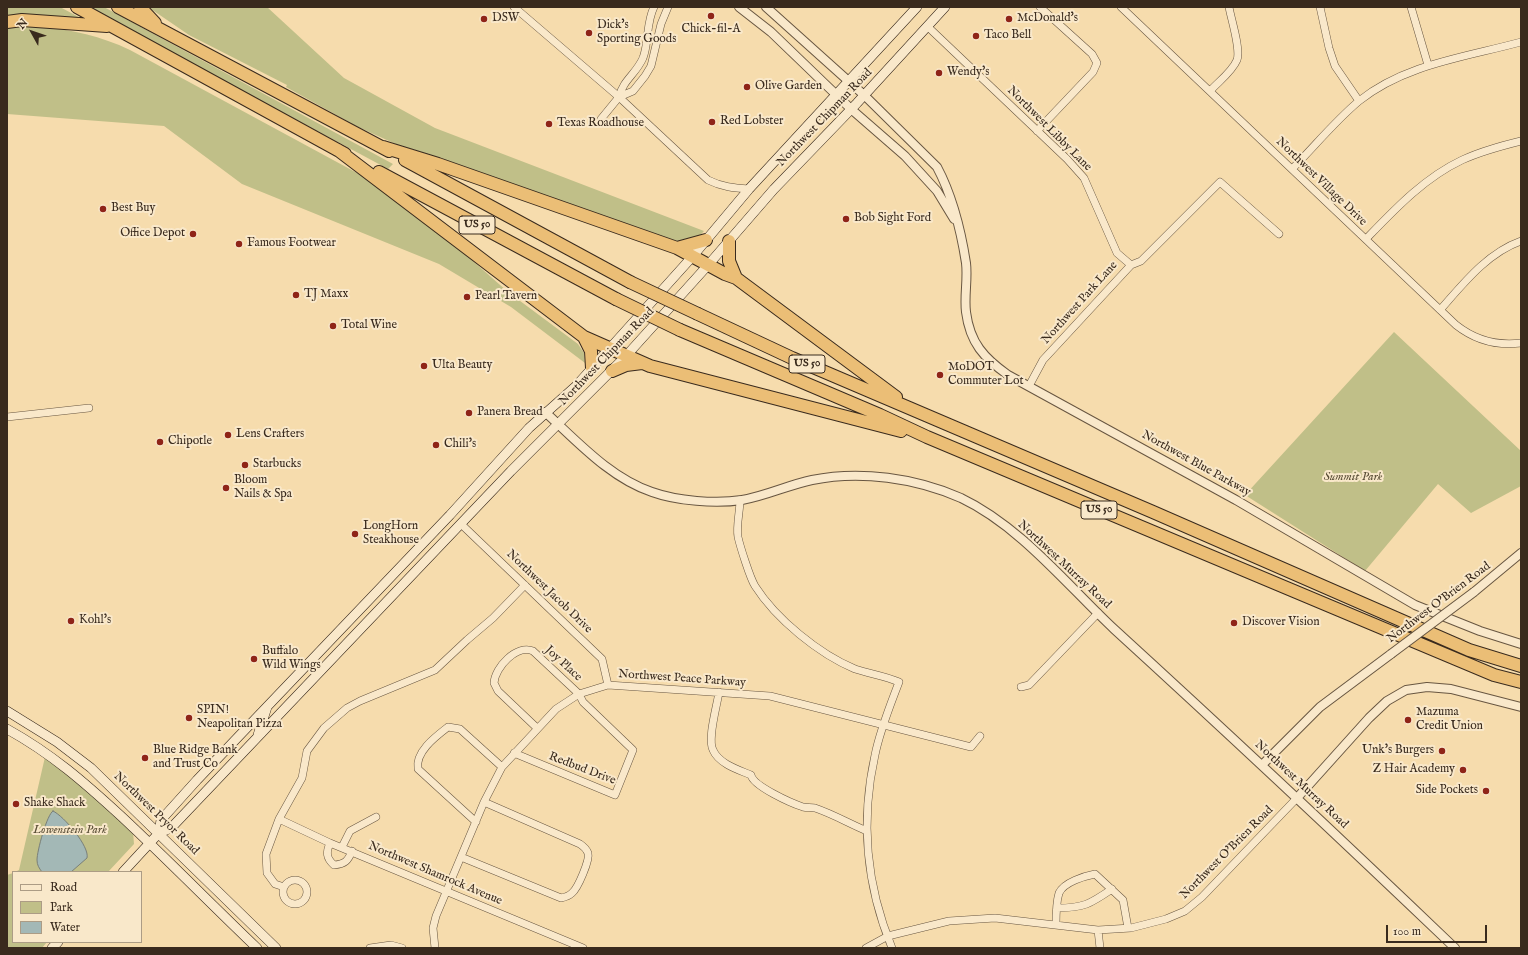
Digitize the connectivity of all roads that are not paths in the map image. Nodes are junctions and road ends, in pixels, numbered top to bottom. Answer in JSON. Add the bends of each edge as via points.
{"nodes":[{"id":1,"x":76,"y":7,"type":"edge"},
{"id":2,"x":118,"y":7,"type":"edge"},
{"id":3,"x":140,"y":7,"type":"edge"},
{"id":4,"x":514,"y":7,"type":"edge"},
{"id":5,"x":654,"y":7,"type":"edge"},
{"id":6,"x":668,"y":7,"type":"edge"},
{"id":7,"x":739,"y":7,"type":"edge"},
{"id":8,"x":766,"y":7,"type":"edge"},
{"id":9,"x":917,"y":7,"type":"edge"},
{"id":10,"x":945,"y":7,"type":"edge"},
{"id":11,"x":1040,"y":7,"type":"edge"},
{"id":12,"x":1120,"y":7,"type":"edge"},
{"id":13,"x":1228,"y":7,"type":"edge"},
{"id":14,"x":1320,"y":7,"type":"edge"},
{"id":15,"x":1411,"y":7,"type":"edge"},
{"id":16,"x":7,"y":22,"type":"edge"},
{"id":17,"x":927,"y":26,"type":"junction"},
{"id":18,"x":114,"y":27,"type":"junction"},
{"id":19,"x":163,"y":31,"type":"junction"},
{"id":20,"x":1521,"y":42,"type":"edge"},
{"id":21,"x":1428,"y":65,"type":"junction"},
{"id":22,"x":848,"y":81,"type":"junction"},
{"id":23,"x":1210,"y":91,"type":"junction"},
{"id":24,"x":836,"y":95,"type":"junction"},
{"id":25,"x":864,"y":95,"type":"junction"},
{"id":26,"x":619,"y":97,"type":"junction"},
{"id":27,"x":1359,"y":101,"type":"junction"},
{"id":28,"x":851,"y":109,"type":"junction"},
{"id":29,"x":600,"y":118,"type":"dead end"},
{"id":30,"x":1037,"y":131,"type":"junction"},
{"id":31,"x":1521,"y":141,"type":"edge"},
{"id":32,"x":383,"y":148,"type":"junction"},
{"id":33,"x":338,"y":150,"type":"junction"},
{"id":34,"x":1292,"y":169,"type":"junction"},
{"id":35,"x":749,"y":189,"type":"junction"},
{"id":36,"x":958,"y":226,"type":"junction"},
{"id":37,"x":1279,"y":234,"type":"dead end"},
{"id":38,"x":1366,"y":239,"type":"junction"},
{"id":39,"x":706,"y":240,"type":"junction"},
{"id":40,"x":729,"y":241,"type":"junction"},
{"id":41,"x":1521,"y":241,"type":"edge"},
{"id":42,"x":677,"y":248,"type":"junction"},
{"id":43,"x":692,"y":257,"type":"junction"},
{"id":44,"x":709,"y":264,"type":"junction"},
{"id":45,"x":1131,"y":265,"type":"junction"},
{"id":46,"x":736,"y":278,"type":"junction"},
{"id":47,"x":1440,"y":310,"type":"junction"},
{"id":48,"x":584,"y":337,"type":"junction"},
{"id":49,"x":1521,"y":343,"type":"edge"},
{"id":50,"x":609,"y":348,"type":"junction"},
{"id":51,"x":626,"y":356,"type":"junction"},
{"id":52,"x":643,"y":363,"type":"junction"},
{"id":53,"x":592,"y":368,"type":"junction"},
{"id":54,"x":612,"y":371,"type":"junction"},
{"id":55,"x":1029,"y":386,"type":"junction"},
{"id":56,"x":90,"y":408,"type":"dead end"},
{"id":57,"x":917,"y":411,"type":"junction"},
{"id":58,"x":545,"y":412,"type":"junction"},
{"id":59,"x":7,"y":417,"type":"edge"},
{"id":60,"x":558,"y":424,"type":"junction"},
{"id":61,"x":927,"y":437,"type":"junction"},
{"id":62,"x":468,"y":496,"type":"junction"},
{"id":63,"x":740,"y":500,"type":"junction"},
{"id":64,"x":461,"y":524,"type":"junction"},
{"id":65,"x":1521,"y":553,"type":"edge"},
{"id":66,"x":526,"y":585,"type":"junction"},
{"id":67,"x":1098,"y":613,"type":"junction"},
{"id":68,"x":1521,"y":644,"type":"edge"},
{"id":69,"x":1521,"y":666,"type":"edge"},
{"id":70,"x":1521,"y":682,"type":"edge"},
{"id":71,"x":608,"y":685,"type":"junction"},
{"id":72,"x":1021,"y":688,"type":"dead end"},
{"id":73,"x":719,"y":692,"type":"junction"},
{"id":74,"x":579,"y":694,"type":"junction"},
{"id":75,"x":268,"y":706,"type":"junction"},
{"id":76,"x":1521,"y":707,"type":"edge"},
{"id":77,"x":7,"y":711,"type":"edge"},
{"id":78,"x":883,"y":725,"type":"junction"},
{"id":79,"x":537,"y":728,"type":"junction"},
{"id":80,"x":7,"y":729,"type":"edge"},
{"id":81,"x":258,"y":735,"type":"junction"},
{"id":82,"x":980,"y":736,"type":"dead end"},
{"id":83,"x":514,"y":753,"type":"junction"},
{"id":84,"x":1262,"y":765,"type":"junction"},
{"id":85,"x":502,"y":767,"type":"junction"},
{"id":86,"x":1297,"y":798,"type":"junction"},
{"id":87,"x":484,"y":802,"type":"junction"},
{"id":88,"x":376,"y":817,"type":"dead end"},
{"id":89,"x":279,"y":819,"type":"junction"},
{"id":90,"x":476,"y":822,"type":"junction"},
{"id":91,"x":867,"y":831,"type":"junction"},
{"id":92,"x":159,"y":833,"type":"junction"},
{"id":93,"x":330,"y":842,"type":"junction"},
{"id":94,"x":150,"y":843,"type":"junction"},
{"id":95,"x":342,"y":847,"type":"junction"},
{"id":96,"x":352,"y":851,"type":"junction"},
{"id":97,"x":461,"y":857,"type":"junction"},
{"id":98,"x":124,"y":871,"type":"edge"},
{"id":99,"x":284,"y":887,"type":"dead end"},
{"id":100,"x":1112,"y":889,"type":"junction"},
{"id":101,"x":446,"y":891,"type":"junction"},
{"id":102,"x":1056,"y":908,"type":"junction"},
{"id":103,"x":1056,"y":925,"type":"junction"},
{"id":104,"x":1128,"y":928,"type":"junction"},
{"id":105,"x":1098,"y":930,"type":"junction"},
{"id":106,"x":888,"y":936,"type":"junction"},
{"id":107,"x":257,"y":948,"type":"edge"},
{"id":108,"x":276,"y":948,"type":"edge"},
{"id":109,"x":370,"y":948,"type":"edge"},
{"id":110,"x":402,"y":948,"type":"edge"},
{"id":111,"x":435,"y":948,"type":"edge"},
{"id":112,"x":583,"y":948,"type":"edge"},
{"id":113,"x":866,"y":948,"type":"edge"},
{"id":114,"x":892,"y":948,"type":"edge"},
{"id":115,"x":1100,"y":948,"type":"edge"},
{"id":116,"x":1455,"y":948,"type":"edge"}],
"edges":[{"from":1,"to":18,"type":"highway"},
{"from":2,"to":19,"type":"highway","number":"US 50"},
{"from":3,"to":19,"type":"highway"},
{"from":4,"to":26,"type":"street"},
{"from":5,"to":26,"type":"street","via":[[642,60],[635,72],[621,86]]},
{"from":6,"to":26,"type":"street","via":[[661,24],[651,66],[633,91]]},
{"from":7,"to":24,"type":"street","name":"Northwest Blue Parkway","via":[[771,32]]},
{"from":8,"to":22,"type":"street","name":"Northwest Blue Parkway"},
{"from":9,"to":22,"type":"main road","name":"Northwest Chipman Road"},
{"from":10,"to":17,"type":"main road","name":"Northwest Chipman Road"},
{"from":11,"to":30,"type":"street","via":[[1092,54],[1097,63],[1093,72]]},
{"from":12,"to":23,"type":"street","name":"Northwest Village Drive"},
{"from":13,"to":23,"type":"street","via":[[1238,51],[1237,59]]},
{"from":14,"to":27,"type":"street","via":[[1335,66]]},
{"from":15,"to":21,"type":"street"},
{"from":16,"to":18,"type":"highway","number":"US 50","via":[[22,20]]},
{"from":17,"to":25,"type":"main road","name":"Northwest Chipman Road"},
{"from":17,"to":30,"type":"street","name":"Northwest Libby Lane"},
{"from":18,"to":33,"type":"highway","number":"US 50"},
{"from":19,"to":32,"type":"highway","number":"US 50"},
{"from":20,"to":21,"type":"street"},
{"from":21,"to":27,"type":"street","via":[[1391,81]]},
{"from":22,"to":24,"type":"main road","name":"Northwest Chipman Road"},
{"from":22,"to":25,"type":"street","name":"Northwest Blue Parkway"},
{"from":23,"to":34,"type":"street","name":"Northwest Village Drive"},
{"from":24,"to":28,"type":"street","name":"Northwest Blue Parkway"},
{"from":24,"to":35,"type":"main road","name":"Northwest Chipman Road"},
{"from":25,"to":28,"type":"main road","name":"Northwest Chipman Road"},
{"from":25,"to":36,"type":"street","name":"Northwest Blue Parkway","via":[[938,167],[945,181]]},
{"from":26,"to":29,"type":"street"},
{"from":26,"to":35,"type":"street","via":[[708,180],[725,187]]},
{"from":27,"to":34,"type":"street"},
{"from":28,"to":36,"type":"street","name":"Northwest Blue Parkway","via":[[922,174],[937,191]]},
{"from":28,"to":40,"type":"main road","name":"Northwest Chipman Road","via":[[774,189]]},
{"from":30,"to":45,"type":"street","name":"Northwest Libby Lane","via":[[1084,178],[1117,252]]},
{"from":31,"to":38,"type":"street","via":[[1486,150],[1434,175],[1403,201]]},
{"from":32,"to":42,"type":"highway","via":[[446,167]]},
{"from":32,"to":57,"type":"highway","number":"US 50","bridge":true,"via":[[630,282],[792,358]]},
{"from":33,"to":48,"type":"highway"},
{"from":33,"to":61,"type":"highway","number":"US 50","bridge":true,"via":[[616,299],[680,330]]},
{"from":34,"to":38,"type":"street","name":"Northwest Village Drive"},
{"from":35,"to":39,"type":"main road","name":"Northwest Chipman Road"},
{"from":36,"to":55,"type":"street","name":"Northwest Blue Parkway","via":[[966,265],[966,312],[971,332],[985,357],[1008,375]]},
{"from":37,"to":45,"type":"street","name":"Northwest Park Lane","via":[[1220,182],[1141,262]]},
{"from":38,"to":47,"type":"street","name":"Northwest Village Drive"},
{"from":39,"to":42,"type":"highway"},
{"from":39,"to":43,"type":"main road","name":"Northwest Chipman Road"},
{"from":40,"to":44,"type":"main road","name":"Northwest Chipman Road"},
{"from":40,"to":46,"type":"highway","via":[[729,262]]},
{"from":41,"to":47,"type":"street","via":[[1502,250],[1482,265]]},
{"from":42,"to":43,"type":"highway"},
{"from":43,"to":44,"type":"highway"},
{"from":43,"to":50,"type":"main road","name":"Northwest Chipman Road"},
{"from":44,"to":46,"type":"highway"},
{"from":44,"to":51,"type":"main road","name":"Northwest Chipman Road"},
{"from":45,"to":55,"type":"street","name":"Northwest Park Lane","via":[[1043,360]]},
{"from":46,"to":57,"type":"highway"},
{"from":47,"to":49,"type":"street","name":"Northwest Village Drive","via":[[1465,332],[1484,341]]},
{"from":48,"to":50,"type":"highway"},
{"from":48,"to":53,"type":"highway","via":[[590,351]]},
{"from":50,"to":51,"type":"highway"},
{"from":50,"to":53,"type":"main road","name":"Northwest Chipman Road"},
{"from":51,"to":52,"type":"highway"},
{"from":51,"to":54,"type":"main road","name":"Northwest Chipman Road"},
{"from":52,"to":54,"type":"highway","via":[[626,365]]},
{"from":52,"to":61,"type":"highway"},
{"from":53,"to":58,"type":"main road","name":"Northwest Chipman Road","via":[[576,386]]},
{"from":54,"to":60,"type":"main road","name":"Northwest Chipman Road"},
{"from":55,"to":68,"type":"street","name":"Northwest Blue Parkway","via":[[1233,498],[1415,605]]},
{"from":56,"to":59,"type":"street"},
{"from":57,"to":69,"type":"highway","number":"US 50","via":[[1469,650]]},
{"from":58,"to":60,"type":"street","name":"Northwest Murray Road"},
{"from":58,"to":62,"type":"main road","name":"Northwest Chipman Road"},
{"from":60,"to":63,"type":"street","name":"Northwest Murray Road","via":[[608,467],[630,482],[654,493],[700,501]]},
{"from":60,"to":64,"type":"main road","name":"Northwest Chipman Road"},
{"from":61,"to":70,"type":"highway","number":"US 50","via":[[1494,675]]},
{"from":62,"to":64,"type":"main road","via":[[460,514]]},
{"from":62,"to":75,"type":"main road","name":"Northwest Chipman Road"},
{"from":63,"to":67,"type":"street","name":"Northwest Murray Road","via":[[812,480],[842,476],[885,478],[940,490],[964,500],[1012,531]]},
{"from":63,"to":78,"type":"street","via":[[738,536],[754,585],[769,604],[793,630],[836,658],[856,669],[899,682]]},
{"from":64,"to":66,"type":"street","name":"Northwest Jacob Drive"},
{"from":64,"to":81,"type":"main road","name":"Northwest Chipman Road"},
{"from":65,"to":84,"type":"street","name":"Northwest O'Brien Road","bridge":true,"via":[[1474,592],[1320,707]]},
{"from":66,"to":71,"type":"street","name":"Northwest Jacob Drive","via":[[602,659]]},
{"from":66,"to":89,"type":"street","via":[[435,670],[360,701],[347,708],[324,728],[307,751],[302,778]]},
{"from":67,"to":72,"type":"street","via":[[1029,685]]},
{"from":67,"to":84,"type":"street","name":"Northwest Murray Road"},
{"from":71,"to":73,"type":"street","name":"Northwest Peace Parkway"},
{"from":71,"to":74,"type":"street","name":"Northwest Peace Parkway"},
{"from":73,"to":78,"type":"street","name":"Northwest Peace Parkway","via":[[770,696]]},
{"from":73,"to":91,"type":"street","via":[[712,736],[712,749],[716,756],[751,775],[758,785],[784,798]]},
{"from":74,"to":79,"type":"street","name":"Northwest Peace Parkway","via":[[556,709]]},
{"from":74,"to":79,"type":"street","name":"Joy Place","via":[[533,651],[524,649],[514,653],[496,674],[495,687]]},
{"from":74,"to":83,"type":"street","name":"Redbud Drive","via":[[583,702],[633,750],[615,795]]},
{"from":75,"to":81,"type":"main road"},
{"from":75,"to":92,"type":"main road","name":"Northwest Chipman Road","via":[[161,820]]},
{"from":76,"to":86,"type":"street","name":"Northwest O'Brien Road","via":[[1451,689],[1427,687],[1406,690],[1387,701],[1369,718]]},
{"from":77,"to":92,"type":"main road","name":"Northwest Pryor Road","via":[[57,742],[91,768]]},
{"from":78,"to":82,"type":"street","name":"Northwest Peace Parkway","via":[[971,747]]},
{"from":78,"to":91,"type":"street","via":[[868,797]]},
{"from":79,"to":83,"type":"street","name":"Northwest Peace Parkway"},
{"from":80,"to":94,"type":"main road","name":"Northwest Pryor Road","via":[[32,742],[60,762]]},
{"from":81,"to":92,"type":"main road","name":"Northwest Chipman Road","via":[[172,828]]},
{"from":83,"to":85,"type":"street","name":"Northwest Peace Parkway"},
{"from":84,"to":86,"type":"street","name":"Northwest Murray Road"},
{"from":85,"to":87,"type":"street","name":"Northwest Peace Parkway"},
{"from":85,"to":90,"type":"street","via":[[460,729],[448,727],[419,755],[416,762],[418,769]]},
{"from":86,"to":104,"type":"street","name":"Northwest O'Brien Road","via":[[1202,897],[1185,911],[1166,919]]},
{"from":86,"to":116,"type":"street","name":"Northwest Murray Road"},
{"from":87,"to":90,"type":"street","name":"Northwest Peace Parkway"},
{"from":87,"to":97,"type":"street","via":[[585,848],[588,860],[576,889],[561,898]]},
{"from":88,"to":95,"type":"street","via":[[350,831]]},
{"from":89,"to":93,"type":"street","name":"Northwest Shamrock Avenue"},
{"from":89,"to":99,"type":"street","via":[[266,854],[267,873],[275,884]]},
{"from":90,"to":97,"type":"street","name":"Northwest Peace Parkway"},
{"from":91,"to":106,"type":"street","via":[[868,860],[875,897]]},
{"from":92,"to":94,"type":"main road","name":"Northwest Chipman Road"},
{"from":92,"to":108,"type":"main road","name":"Northwest Pryor Road"},
{"from":93,"to":95,"type":"street","name":"Northwest Shamrock Avenue"},
{"from":93,"to":96,"type":"street","via":[[328,860],[334,865],[348,860]]},
{"from":94,"to":98,"type":"main road","name":"Northwest Chipman Road"},
{"from":94,"to":107,"type":"main road","name":"Northwest Pryor Road"},
{"from":95,"to":96,"type":"street","name":"Northwest Shamrock Avenue"},
{"from":96,"to":101,"type":"street","name":"Northwest Shamrock Avenue"},
{"from":97,"to":101,"type":"street","name":"Northwest Peace Parkway"},
{"from":100,"to":102,"type":"street","via":[[1090,904],[1077,908]]},
{"from":100,"to":102,"type":"street","via":[[1095,874],[1088,875],[1064,887]]},
{"from":100,"to":104,"type":"street","via":[[1123,900]]},
{"from":101,"to":111,"type":"street","name":"Northwest Peace Parkway","via":[[432,928]]},
{"from":101,"to":112,"type":"street","name":"Northwest Shamrock Avenue"},
{"from":102,"to":103,"type":"street"},
{"from":103,"to":105,"type":"street","name":"Northwest O'Brien Road"},
{"from":103,"to":106,"type":"street","name":"Northwest O'Brien Road","via":[[995,918],[949,920]]},
{"from":104,"to":105,"type":"street","name":"Northwest O'Brien Road"},
{"from":105,"to":115,"type":"street"},
{"from":106,"to":113,"type":"street","name":"Northwest O'Brien Road"},
{"from":106,"to":114,"type":"street"},
{"from":109,"to":110,"type":"street","via":[[391,945]]}]}
